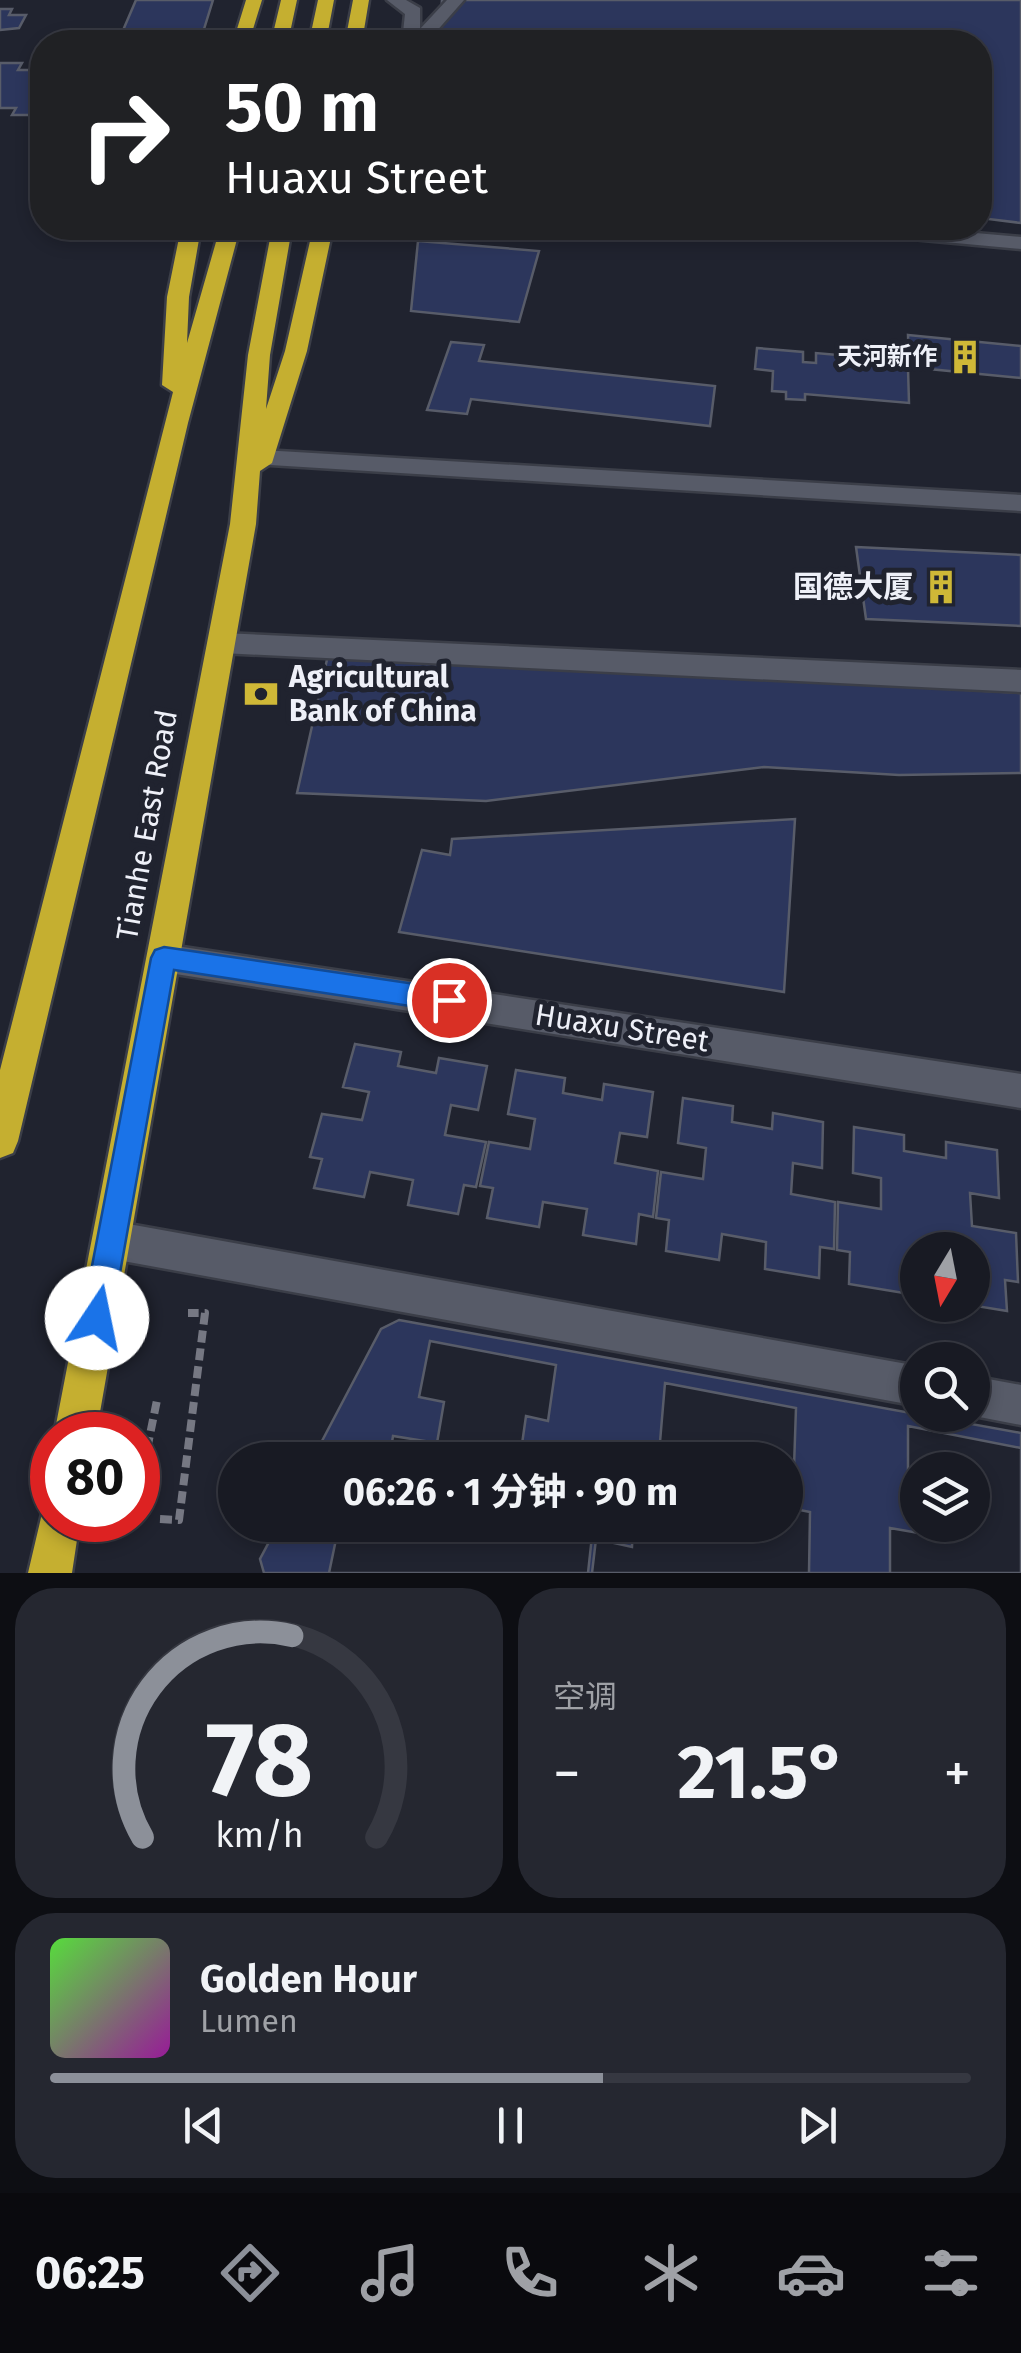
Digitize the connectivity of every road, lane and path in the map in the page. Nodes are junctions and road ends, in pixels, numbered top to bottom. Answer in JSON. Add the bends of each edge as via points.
{"nodes":[{"id":1,"x":254,"y":0,"type":"edge"},
{"id":2,"x":289,"y":0,"type":"edge"},
{"id":3,"x":326,"y":0,"type":"edge"},
{"id":4,"x":361,"y":0,"type":"edge"},
{"id":5,"x":395,"y":0,"type":"edge"},
{"id":6,"x":456,"y":0,"type":"edge"},
{"id":7,"x":245,"y":30,"type":"edge"},
{"id":8,"x":281,"y":30,"type":"edge"},
{"id":9,"x":320,"y":30,"type":"edge"},
{"id":10,"x":356,"y":30,"type":"edge"},
{"id":11,"x":412,"y":30,"type":"edge"},
{"id":12,"x":429,"y":30,"type":"edge"},
{"id":13,"x":188,"y":240,"type":"edge"},
{"id":14,"x":227,"y":240,"type":"edge"},
{"id":15,"x":280,"y":240,"type":"edge"},
{"id":16,"x":321,"y":240,"type":"edge"},
{"id":17,"x":992,"y":240,"type":"edge"},
{"id":18,"x":1021,"y":242,"type":"edge"},
{"id":19,"x":176,"y":423,"type":"junction"},
{"id":20,"x":262,"y":458,"type":"junction"},
{"id":21,"x":1021,"y":502,"type":"edge"},
{"id":22,"x":244,"y":524,"type":"junction"},
{"id":23,"x":222,"y":643,"type":"junction"},
{"id":24,"x":1021,"y":681,"type":"edge"},
{"id":25,"x":164,"y":958,"type":"junction"},
{"id":26,"x":1021,"y":1091,"type":"edge"},
{"id":27,"x":0,"y":1140,"type":"edge"},
{"id":28,"x":112,"y":1240,"type":"junction"},
{"id":29,"x":188,"y":1313,"type":"dead end"},
{"id":30,"x":900,"y":1383,"type":"edge"},
{"id":31,"x":990,"y":1399,"type":"edge"},
{"id":32,"x":157,"y":1400,"type":"dead end"},
{"id":33,"x":1021,"y":1405,"type":"edge"},
{"id":34,"x":79,"y":1412,"type":"edge"},
{"id":35,"x":155,"y":1412,"type":"edge"},
{"id":36,"x":160,"y":1519,"type":"dead end"},
{"id":37,"x":56,"y":1542,"type":"edge"},
{"id":38,"x":50,"y":1573,"type":"edge"}],
"edges":[{"from":1,"to":7,"type":"highway"},
{"from":2,"to":8,"type":"highway"},
{"from":3,"to":9,"type":"highway"},
{"from":4,"to":10,"type":"highway"},
{"from":5,"to":11,"type":"street","via":[[414,12]]},
{"from":6,"to":12,"type":"street"},
{"from":13,"to":19,"type":"highway","via":[[173,363]]},
{"from":14,"to":19,"type":"highway","name":"Tianhe East Road"},
{"from":15,"to":22,"type":"highway","name":"Tianhe East Road","via":[[259,355]]},
{"from":16,"to":20,"type":"highway"},
{"from":17,"to":18,"type":"street"},
{"from":19,"to":27,"type":"highway","name":"Tianhe East Road"},
{"from":20,"to":21,"type":"street"},
{"from":20,"to":22,"type":"highway"},
{"from":22,"to":23,"type":"highway","name":"Tianhe East Road"},
{"from":23,"to":24,"type":"street"},
{"from":23,"to":25,"type":"highway","name":"Tianhe East Road"},
{"from":25,"to":26,"type":"street","name":"Huaxu Street"},
{"from":25,"to":28,"type":"highway","name":"Tianhe East Road"},
{"from":28,"to":30,"type":"street"},
{"from":28,"to":34,"type":"highway","name":"Tianhe East Road"},
{"from":29,"to":36,"type":"path","via":[[205,1314],[179,1520]]},
{"from":31,"to":33,"type":"street"},
{"from":32,"to":35,"type":"path"},
{"from":37,"to":38,"type":"highway"}]}
